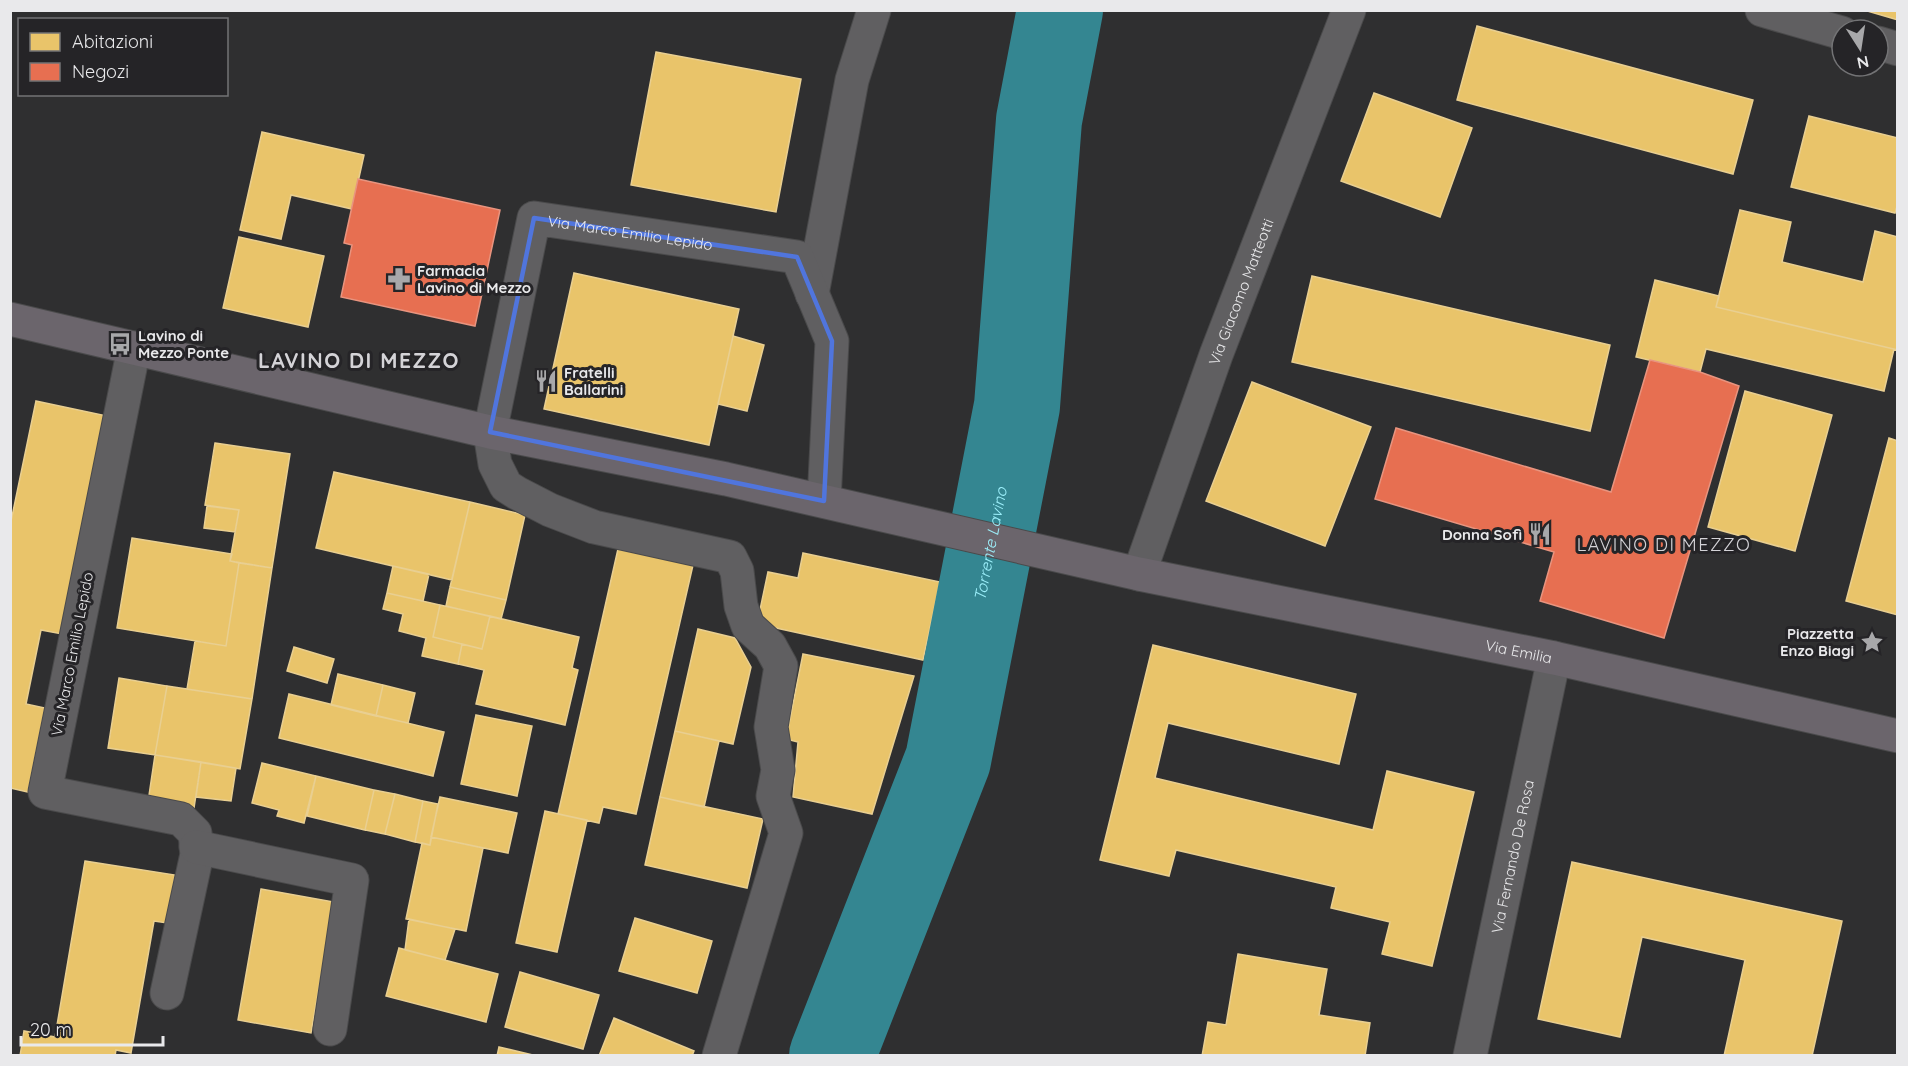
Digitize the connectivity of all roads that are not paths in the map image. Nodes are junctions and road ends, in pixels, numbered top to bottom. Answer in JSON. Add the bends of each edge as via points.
{"nodes":[{"id":1,"x":874,"y":10,"type":"edge"},
{"id":2,"x":1349,"y":10,"type":"edge"},
{"id":3,"x":1762,"y":10,"type":"edge"},
{"id":4,"x":1830,"y":30,"type":"edge"},
{"id":5,"x":812,"y":294,"type":"junction"},
{"id":6,"x":10,"y":319,"type":"edge"},
{"id":7,"x":134,"y":348,"type":"junction"},
{"id":8,"x":490,"y":432,"type":"junction"},
{"id":9,"x":824,"y":501,"type":"junction"},
{"id":10,"x":1139,"y":574,"type":"junction"},
{"id":11,"x":1554,"y":658,"type":"junction"},
{"id":12,"x":1898,"y":736,"type":"edge"},
{"id":13,"x":196,"y":847,"type":"junction"},
{"id":14,"x":167,"y":993,"type":"dead end"},
{"id":15,"x":330,"y":1029,"type":"dead end"},
{"id":16,"x":719,"y":1056,"type":"edge"},
{"id":17,"x":1470,"y":1056,"type":"edge"}],
"edges":[{"from":1,"to":5,"type":"street","via":[[852,80]]},
{"from":2,"to":10,"type":"street","name":"Via Giacomo Matteotti","via":[[1216,355]]},
{"from":3,"to":4,"type":"street"},
{"from":5,"to":8,"type":"street","name":"Via Marco Emilio Lepido","via":[[797,257],[534,218]]},
{"from":5,"to":9,"type":"street","name":"Via Marco Emilio Lepido","via":[[832,341]]},
{"from":6,"to":7,"type":"main road"},
{"from":7,"to":8,"type":"main road"},
{"from":7,"to":13,"type":"street","name":"Via Marco Emilio Lepido","via":[[45,792],[181,819],[195,833]]},
{"from":8,"to":9,"type":"main road"},
{"from":8,"to":16,"type":"street","via":[[495,464],[506,486],[517,493],[594,527],[730,557],[737,571],[748,626],[770,646],[781,666],[771,727],[778,770],[773,796],[786,833]]},
{"from":9,"to":10,"type":"main road"},
{"from":10,"to":11,"type":"main road","name":"Via Emilia"},
{"from":11,"to":12,"type":"main road","name":"Via Emilia"},
{"from":11,"to":17,"type":"street","name":"Via Fernando De Rosa"},
{"from":13,"to":14,"type":"street"},
{"from":13,"to":15,"type":"street","via":[[352,880]]}]}
